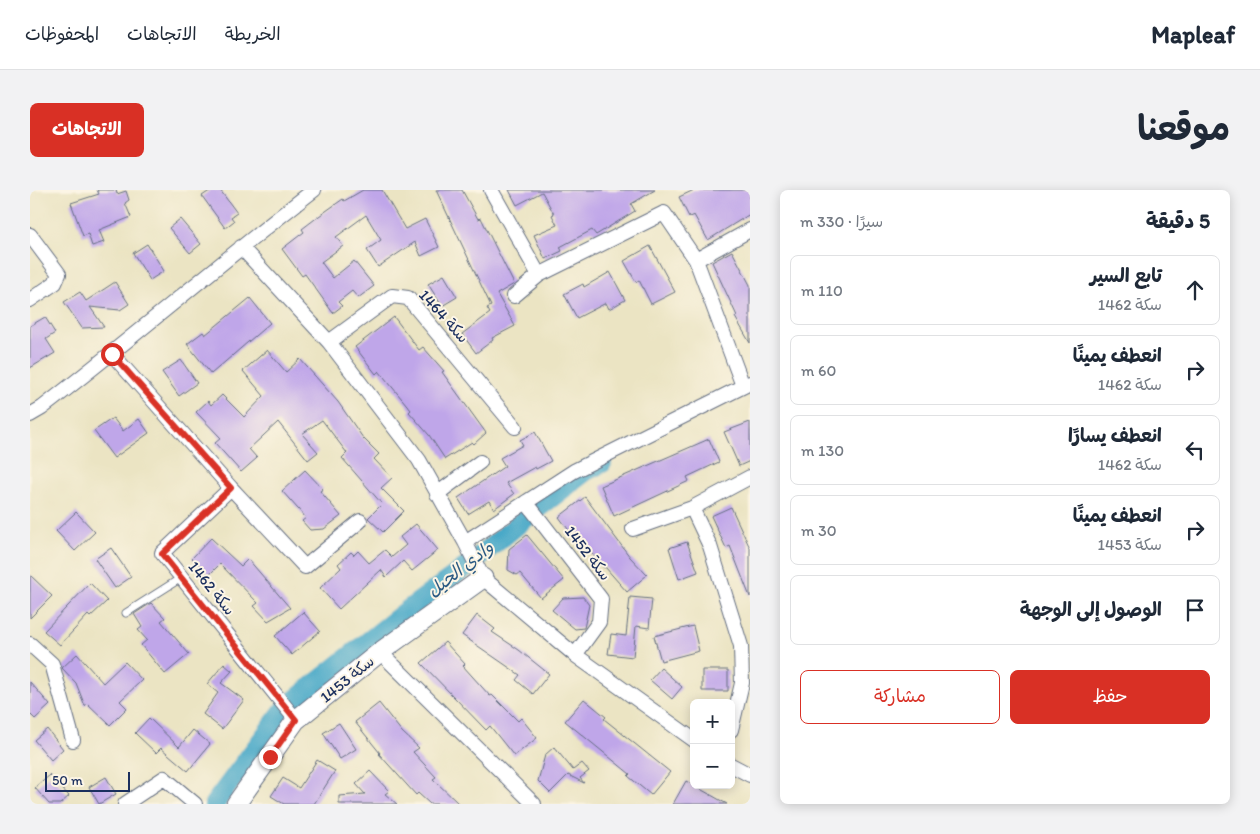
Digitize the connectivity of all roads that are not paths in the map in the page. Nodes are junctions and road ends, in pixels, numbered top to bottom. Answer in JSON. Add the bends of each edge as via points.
{"nodes":[{"id":1,"x":314,"y":190,"type":"edge"},
{"id":2,"x":491,"y":190,"type":"edge"},
{"id":3,"x":30,"y":234,"type":"edge"},
{"id":4,"x":748,"y":236,"type":"edge"},
{"id":5,"x":241,"y":247,"type":"junction"},
{"id":6,"x":696,"y":260,"type":"junction"},
{"id":7,"x":539,"y":275,"type":"junction"},
{"id":8,"x":514,"y":296,"type":"dead end"},
{"id":9,"x":30,"y":300,"type":"edge"},
{"id":10,"x":329,"y":342,"type":"junction"},
{"id":11,"x":112,"y":354,"type":"junction"},
{"id":12,"x":746,"y":384,"type":"edge"},
{"id":13,"x":30,"y":415,"type":"edge"},
{"id":14,"x":515,"y":426,"type":"dead end"},
{"id":15,"x":480,"y":462,"type":"dead end"},
{"id":16,"x":750,"y":477,"type":"edge"},
{"id":17,"x":231,"y":488,"type":"junction"},
{"id":18,"x":437,"y":494,"type":"junction"},
{"id":19,"x":526,"y":502,"type":"junction"},
{"id":20,"x":692,"y":508,"type":"junction"},
{"id":21,"x":360,"y":521,"type":"dead end"},
{"id":22,"x":633,"y":529,"type":"dead end"},
{"id":23,"x":465,"y":542,"type":"junction"},
{"id":24,"x":181,"y":578,"type":"junction"},
{"id":25,"x":483,"y":578,"type":"junction"},
{"id":26,"x":126,"y":613,"type":"dead end"},
{"id":27,"x":31,"y":647,"type":"edge"},
{"id":28,"x":380,"y":652,"type":"junction"},
{"id":29,"x":575,"y":655,"type":"junction"},
{"id":30,"x":735,"y":713,"type":"edge"},
{"id":31,"x":296,"y":720,"type":"junction"},
{"id":32,"x":690,"y":737,"type":"edge"},
{"id":33,"x":73,"y":740,"type":"dead end"},
{"id":34,"x":735,"y":768,"type":"edge"},
{"id":35,"x":750,"y":775,"type":"edge"},
{"id":36,"x":125,"y":804,"type":"edge"},
{"id":37,"x":195,"y":804,"type":"edge"},
{"id":38,"x":236,"y":804,"type":"edge"},
{"id":39,"x":534,"y":804,"type":"edge"}],
"edges":[{"from":1,"to":5,"type":"street"},
{"from":2,"to":7,"type":"street"},
{"from":3,"to":9,"type":"street","via":[[59,274],[55,282]]},
{"from":4,"to":6,"type":"street"},
{"from":5,"to":10,"type":"street"},
{"from":5,"to":11,"type":"street"},
{"from":6,"to":7,"type":"street","via":[[664,213]]},
{"from":6,"to":12,"type":"street"},
{"from":7,"to":8,"type":"street"},
{"from":10,"to":14,"type":"street","name":"سكة 1464","via":[[392,296],[408,298]]},
{"from":10,"to":18,"type":"street","via":[[419,460]]},
{"from":11,"to":13,"type":"street"},
{"from":11,"to":17,"type":"street"},
{"from":12,"to":19,"type":"street","via":[[574,471]]},
{"from":15,"to":18,"type":"street"},
{"from":16,"to":20,"type":"street"},
{"from":17,"to":21,"type":"street","via":[[305,567]]},
{"from":17,"to":24,"type":"street","name":"سكة 1462","via":[[162,554]]},
{"from":18,"to":23,"type":"street"},
{"from":19,"to":23,"type":"street"},
{"from":19,"to":29,"type":"street","name":"سكة 1452","via":[[601,599],[599,622]]},
{"from":20,"to":22,"type":"street"},
{"from":20,"to":30,"type":"street","via":[[710,546],[741,646],[742,682]]},
{"from":23,"to":25,"type":"street"},
{"from":24,"to":26,"type":"lane"},
{"from":24,"to":31,"type":"street","name":"سكة 1462"},
{"from":25,"to":28,"type":"street","name":"سكة 1453"},
{"from":25,"to":29,"type":"street"},
{"from":27,"to":33,"type":"street","via":[[52,664]]},
{"from":28,"to":31,"type":"street","name":"سكة 1453"},
{"from":28,"to":39,"type":"street"},
{"from":29,"to":32,"type":"street"},
{"from":31,"to":38,"type":"street","name":"سكة 1453"},
{"from":34,"to":35,"type":"street"},
{"from":36,"to":37,"type":"street","via":[[164,778]]}]}
